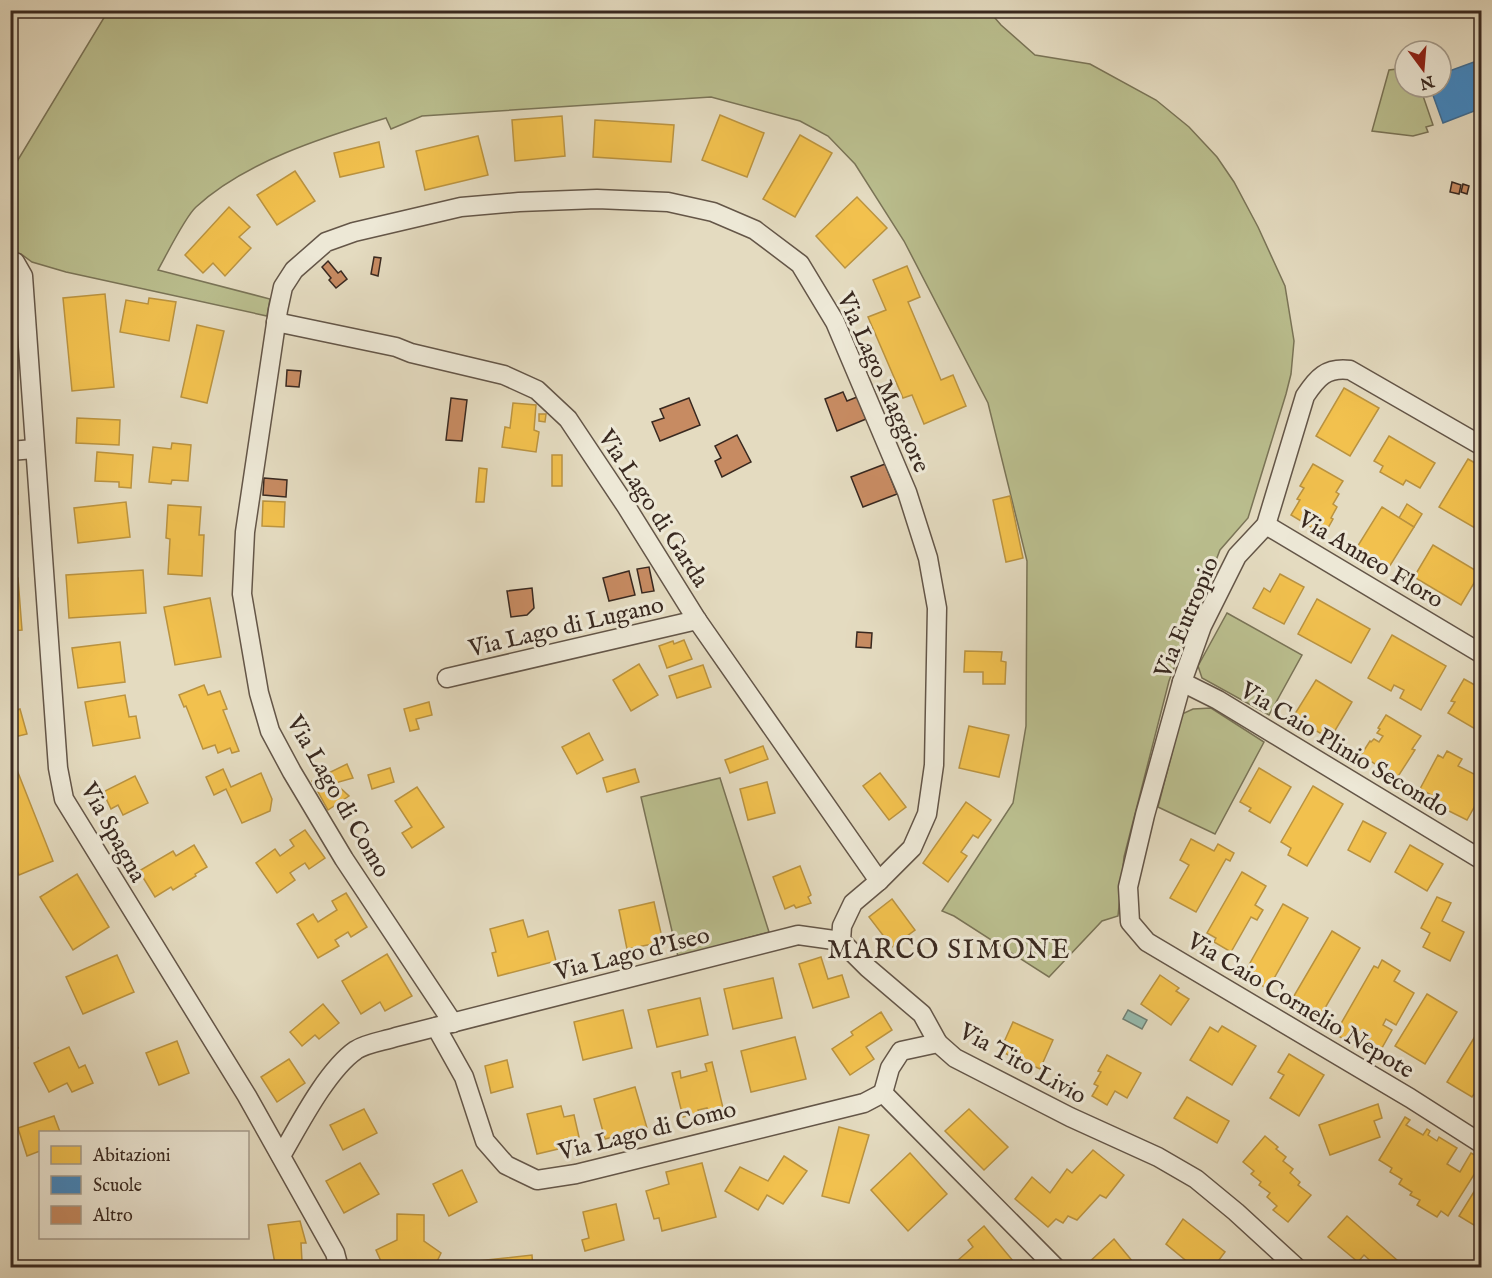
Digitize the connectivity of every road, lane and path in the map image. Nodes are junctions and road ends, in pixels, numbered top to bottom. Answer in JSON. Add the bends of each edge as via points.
{"nodes":[{"id":1,"x":10,"y":261,"type":"edge"},
{"id":2,"x":276,"y":322,"type":"junction"},
{"id":3,"x":1482,"y":446,"type":"edge"},
{"id":4,"x":34,"y":449,"type":"junction"},
{"id":5,"x":10,"y":451,"type":"edge"},
{"id":6,"x":1266,"y":525,"type":"junction"},
{"id":7,"x":697,"y":620,"type":"junction"},
{"id":8,"x":1482,"y":654,"type":"edge"},
{"id":9,"x":447,"y":678,"type":"dead end"},
{"id":10,"x":1182,"y":682,"type":"junction"},
{"id":11,"x":1482,"y":860,"type":"edge"},
{"id":12,"x":879,"y":881,"type":"junction"},
{"id":13,"x":1128,"y":888,"type":"joint"},
{"id":14,"x":841,"y":941,"type":"junction"},
{"id":15,"x":444,"y":1025,"type":"junction"},
{"id":16,"x":938,"y":1043,"type":"junction"},
{"id":17,"x":883,"y":1093,"type":"junction"},
{"id":18,"x":1482,"y":1143,"type":"edge"},
{"id":19,"x":281,"y":1156,"type":"junction"},
{"id":20,"x":339,"y":1268,"type":"edge"},
{"id":21,"x":1056,"y":1268,"type":"edge"},
{"id":22,"x":1298,"y":1268,"type":"edge"}],
"edges":[{"from":1,"to":4,"type":"street","name":"Via Spagna","via":[[15,262],[23,276]]},
{"from":2,"to":7,"type":"street","name":"Via Lago di Garda","via":[[504,375],[537,390],[568,419]]},
{"from":2,"to":12,"type":"street","name":"Via Lago Maggiore","via":[[284,287],[294,270],[326,242],[461,207],[597,199],[668,202],[713,212],[755,230],[800,264],[835,322],[907,492],[928,558],[937,608],[934,765],[927,814],[912,848]]},
{"from":2,"to":15,"type":"street","name":"Via Lago di Como","via":[[244,532],[242,594],[259,693],[270,731],[292,772]]},
{"from":3,"to":6,"type":"street","name":"Via Eutropio","via":[[1350,370],[1331,370],[1314,382],[1305,396]]},
{"from":4,"to":5,"type":"street"},
{"from":4,"to":19,"type":"street","name":"Via Spagna","via":[[58,768],[64,800]]},
{"from":6,"to":8,"type":"street","name":"Via Anneo Floro"},
{"from":6,"to":10,"type":"street","name":"Via Eutropio","via":[[1237,556],[1202,626]]},
{"from":7,"to":9,"type":"street","name":"Via Lago di Lugano"},
{"from":7,"to":12,"type":"street","name":"Via Lago di Garda"},
{"from":10,"to":11,"type":"street","name":"Via Caio Plinio Secondo"},
{"from":10,"to":13,"type":"street","name":"Via Eutropio"},
{"from":12,"to":14,"type":"street","name":"Via Lago Maggiore","via":[[853,903],[842,926]]},
{"from":13,"to":18,"type":"street","name":"Via Caio Cornelio Nepote","via":[[1130,922],[1147,942]]},
{"from":14,"to":15,"type":"street","name":"Via Lago d'Iseo","via":[[798,935]]},
{"from":14,"to":16,"type":"street","via":[[922,1014]]},
{"from":15,"to":17,"type":"street","name":"Via Lago di Como","via":[[485,1142],[506,1165],[537,1180],[576,1174],[864,1103]]},
{"from":15,"to":19,"type":"street","name":"Via Lago d'Iseo","via":[[358,1049],[337,1067]]},
{"from":16,"to":17,"type":"street","name":"Via Tito Livio","via":[[902,1051],[890,1068]]},
{"from":16,"to":22,"type":"street","name":"Via Tito Livio","via":[[955,1058],[1196,1179]]},
{"from":17,"to":21,"type":"street"},
{"from":19,"to":20,"type":"street","name":"Via Spagna","via":[[335,1253]]}]}
